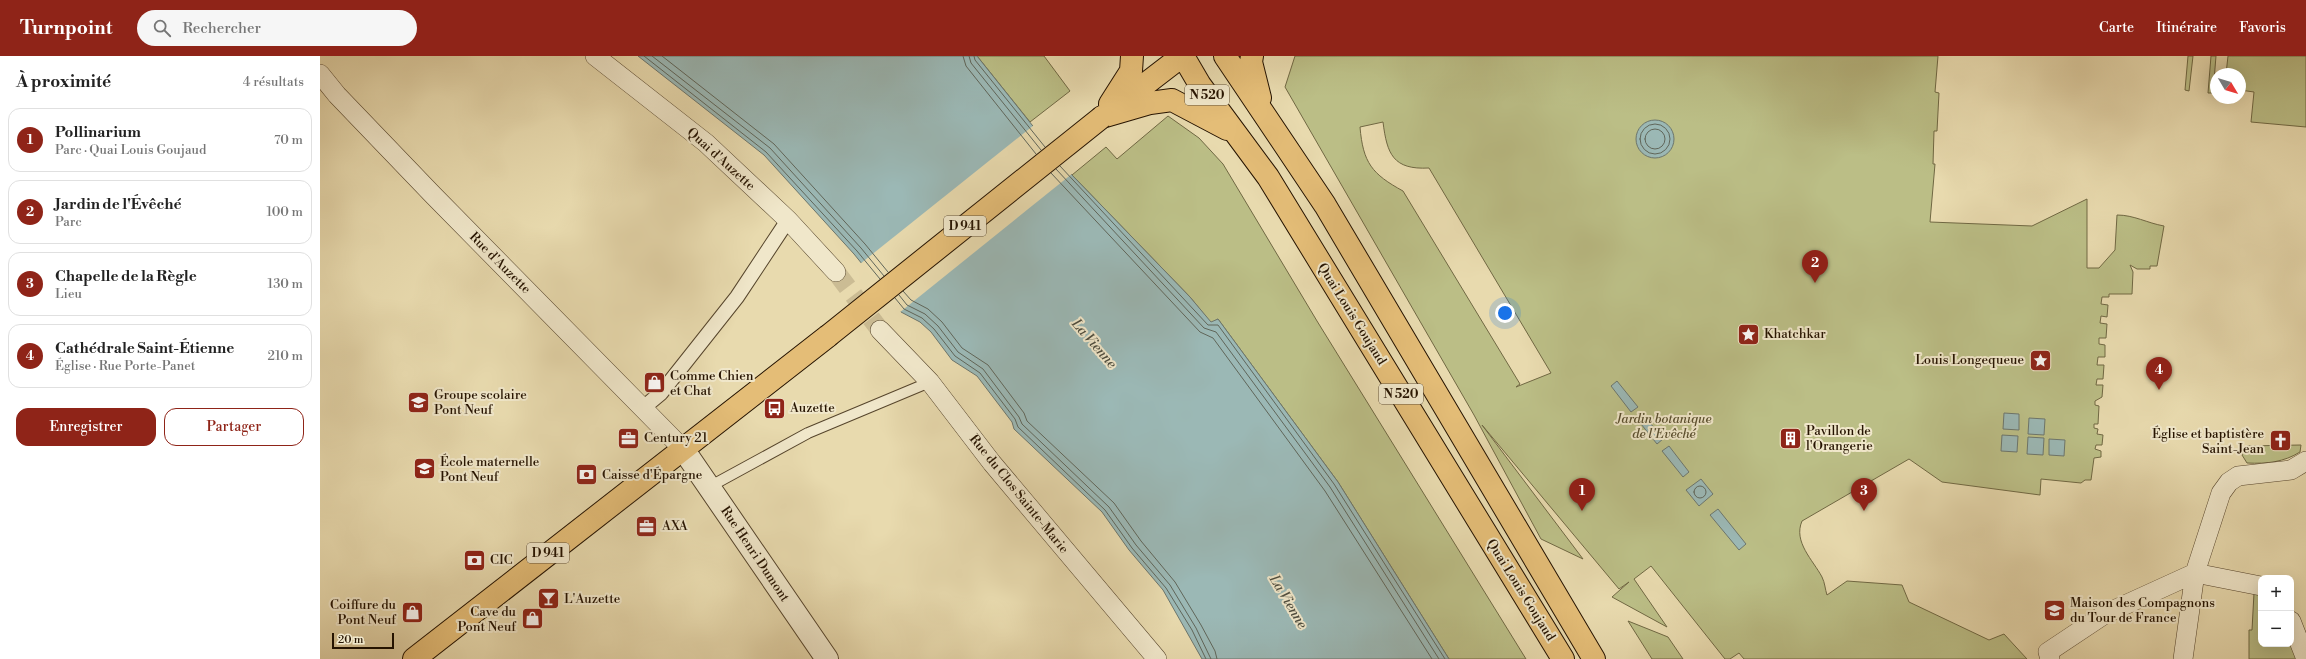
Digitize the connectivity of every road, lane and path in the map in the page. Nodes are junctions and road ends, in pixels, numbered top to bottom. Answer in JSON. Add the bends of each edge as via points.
{"nodes":[{"id":1,"x":595,"y":56,"type":"edge"},
{"id":2,"x":1132,"y":56,"type":"edge"},
{"id":3,"x":1182,"y":56,"type":"edge"},
{"id":4,"x":1225,"y":56,"type":"edge"},
{"id":5,"x":1252,"y":56,"type":"edge"},
{"id":6,"x":323,"y":86,"type":"edge"},
{"id":7,"x":1264,"y":112,"type":"junction"},
{"id":8,"x":1102,"y":117,"type":"junction"},
{"id":9,"x":1233,"y":132,"type":"junction"},
{"id":10,"x":788,"y":220,"type":"junction"},
{"id":11,"x":836,"y":272,"type":"tunnel mouth"},
{"id":12,"x":880,"y":330,"type":"tunnel mouth"},
{"id":13,"x":930,"y":382,"type":"junction"},
{"id":14,"x":643,"y":408,"type":"junction"},
{"id":15,"x":683,"y":449,"type":"junction"},
{"id":16,"x":2306,"y":462,"type":"edge"},
{"id":17,"x":709,"y":487,"type":"junction"},
{"id":18,"x":2195,"y":573,"type":"junction"},
{"id":19,"x":2258,"y":585,"type":"edge"},
{"id":20,"x":2294,"y":629,"type":"edge"},
{"id":21,"x":414,"y":659,"type":"edge"},
{"id":22,"x":827,"y":659,"type":"edge"},
{"id":23,"x":1157,"y":659,"type":"edge"},
{"id":24,"x":1564,"y":659,"type":"edge"},
{"id":25,"x":1594,"y":659,"type":"edge"},
{"id":26,"x":2050,"y":659,"type":"edge"},
{"id":27,"x":2183,"y":659,"type":"edge"},
{"id":28,"x":2306,"y":659,"type":"edge"}],
"edges":[{"from":1,"to":10,"type":"street","name":"Quai d'Auzette","via":[[706,143]]},
{"from":2,"to":8,"type":"main road","via":[[1131,71]]},
{"from":3,"to":8,"type":"main road","number":"D 941"},
{"from":3,"to":9,"type":"main road","name":"Quai Louis Goujaud","number":"N 520"},
{"from":4,"to":7,"type":"main road","name":"Quai Louis Goujaud","number":"N 520"},
{"from":5,"to":7,"type":"main road","via":[[1251,62]]},
{"from":6,"to":14,"type":"street","name":"Rue d'Auzette"},
{"from":7,"to":25,"type":"main road","name":"Quai Louis Goujaud","number":"N 520","via":[[1325,205]]},
{"from":8,"to":9,"type":"main road","via":[[1150,102],[1172,100],[1184,104]]},
{"from":8,"to":15,"type":"main road","number":"D 941","bridge":true},
{"from":9,"to":24,"type":"main road","name":"Quai Louis Goujaud","number":"N 520","via":[[1268,177]]},
{"from":10,"to":11,"type":"street","name":"Quai d'Auzette"},
{"from":10,"to":14,"type":"street","via":[[737,297],[661,393]]},
{"from":12,"to":13,"type":"street","name":"Rue du Clos Sainte-Marie"},
{"from":13,"to":17,"type":"lane","via":[[808,433]]},
{"from":13,"to":23,"type":"street","name":"Rue du Clos Sainte-Marie","via":[[992,463]]},
{"from":14,"to":15,"type":"street","name":"Rue d'Auzette"},
{"from":15,"to":17,"type":"street","name":"Rue Henri Dumont"},
{"from":15,"to":21,"type":"main road","number":"D 941"},
{"from":16,"to":18,"type":"street","via":[[2291,470],[2238,476],[2229,482],[2221,493]]},
{"from":17,"to":22,"type":"street","name":"Rue Henri Dumont"},
{"from":18,"to":19,"type":"street"},
{"from":18,"to":26,"type":"street","via":[[2105,614],[2048,652]]},
{"from":18,"to":27,"type":"street"},
{"from":20,"to":28,"type":"street"}]}
